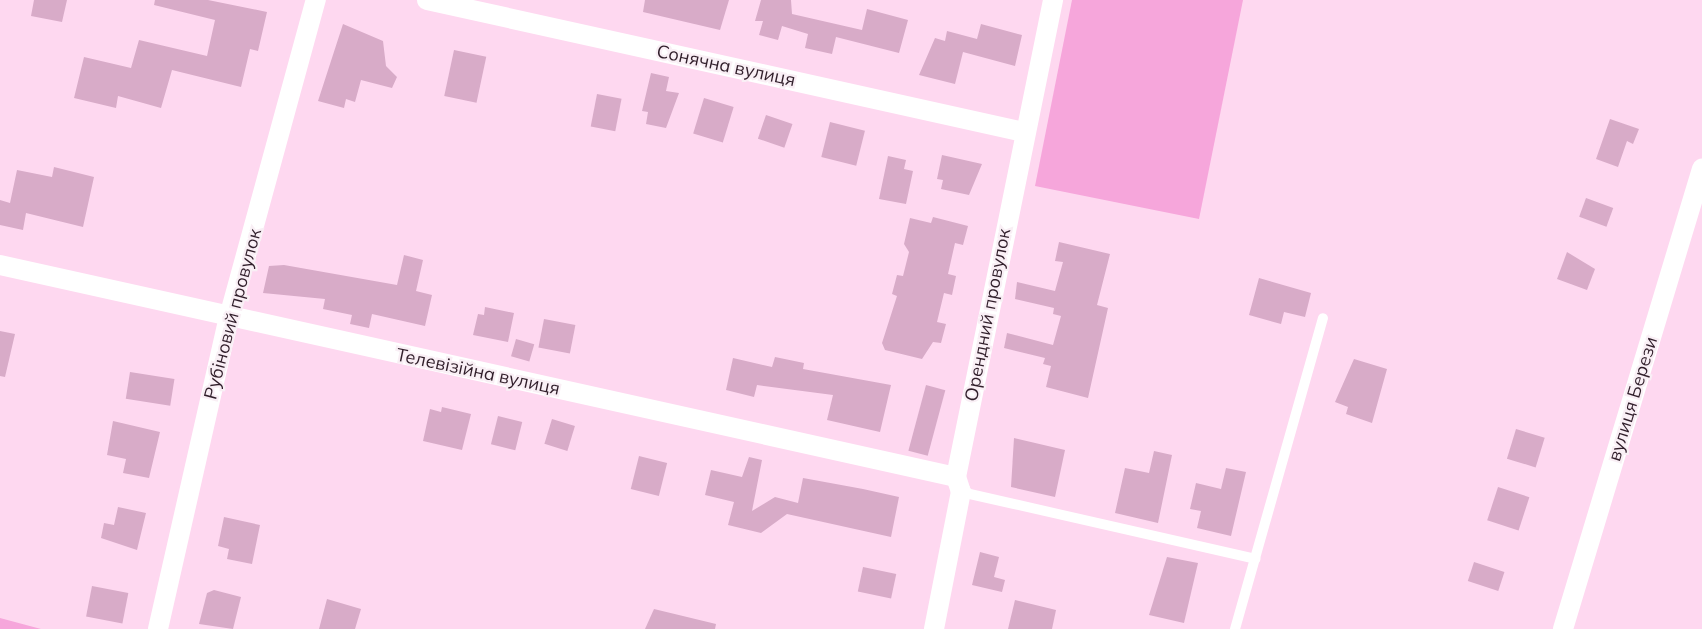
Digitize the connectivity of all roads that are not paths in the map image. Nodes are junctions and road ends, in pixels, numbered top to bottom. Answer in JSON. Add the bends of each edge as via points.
{"nodes":[{"id":1,"x":316,"y":0,"type":"edge"},
{"id":2,"x":427,"y":0,"type":"edge"},
{"id":3,"x":1053,"y":0,"type":"edge"},
{"id":4,"x":1024,"y":132,"type":"junction"},
{"id":5,"x":1702,"y":169,"type":"edge"},
{"id":6,"x":0,"y":264,"type":"edge"},
{"id":7,"x":229,"y":317,"type":"junction"},
{"id":8,"x":1323,"y":318,"type":"dead end"},
{"id":9,"x":959,"y":485,"type":"junction"},
{"id":10,"x":1255,"y":560,"type":"junction"},
{"id":11,"x":158,"y":629,"type":"edge"},
{"id":12,"x":934,"y":629,"type":"edge"},
{"id":13,"x":1235,"y":629,"type":"edge"},
{"id":14,"x":1563,"y":629,"type":"edge"}],
"edges":[{"from":1,"to":7,"type":"street","name":"Рубіновий провулок"},
{"from":2,"to":4,"type":"street","name":"Сонячна вулиця"},
{"from":3,"to":4,"type":"street","name":"Орендний провулок"},
{"from":4,"to":9,"type":"street","name":"Орендний провулок"},
{"from":5,"to":14,"type":"street","name":"вулиця Берези"},
{"from":6,"to":7,"type":"street","name":"Телевізійна вулиця"},
{"from":7,"to":9,"type":"street","name":"Телевізійна вулиця"},
{"from":7,"to":11,"type":"street","name":"Рубіновий провулок"},
{"from":8,"to":10,"type":"lane"},
{"from":9,"to":10,"type":"lane"},
{"from":9,"to":12,"type":"street","name":"Орендний провулок"},
{"from":10,"to":13,"type":"lane"}]}
